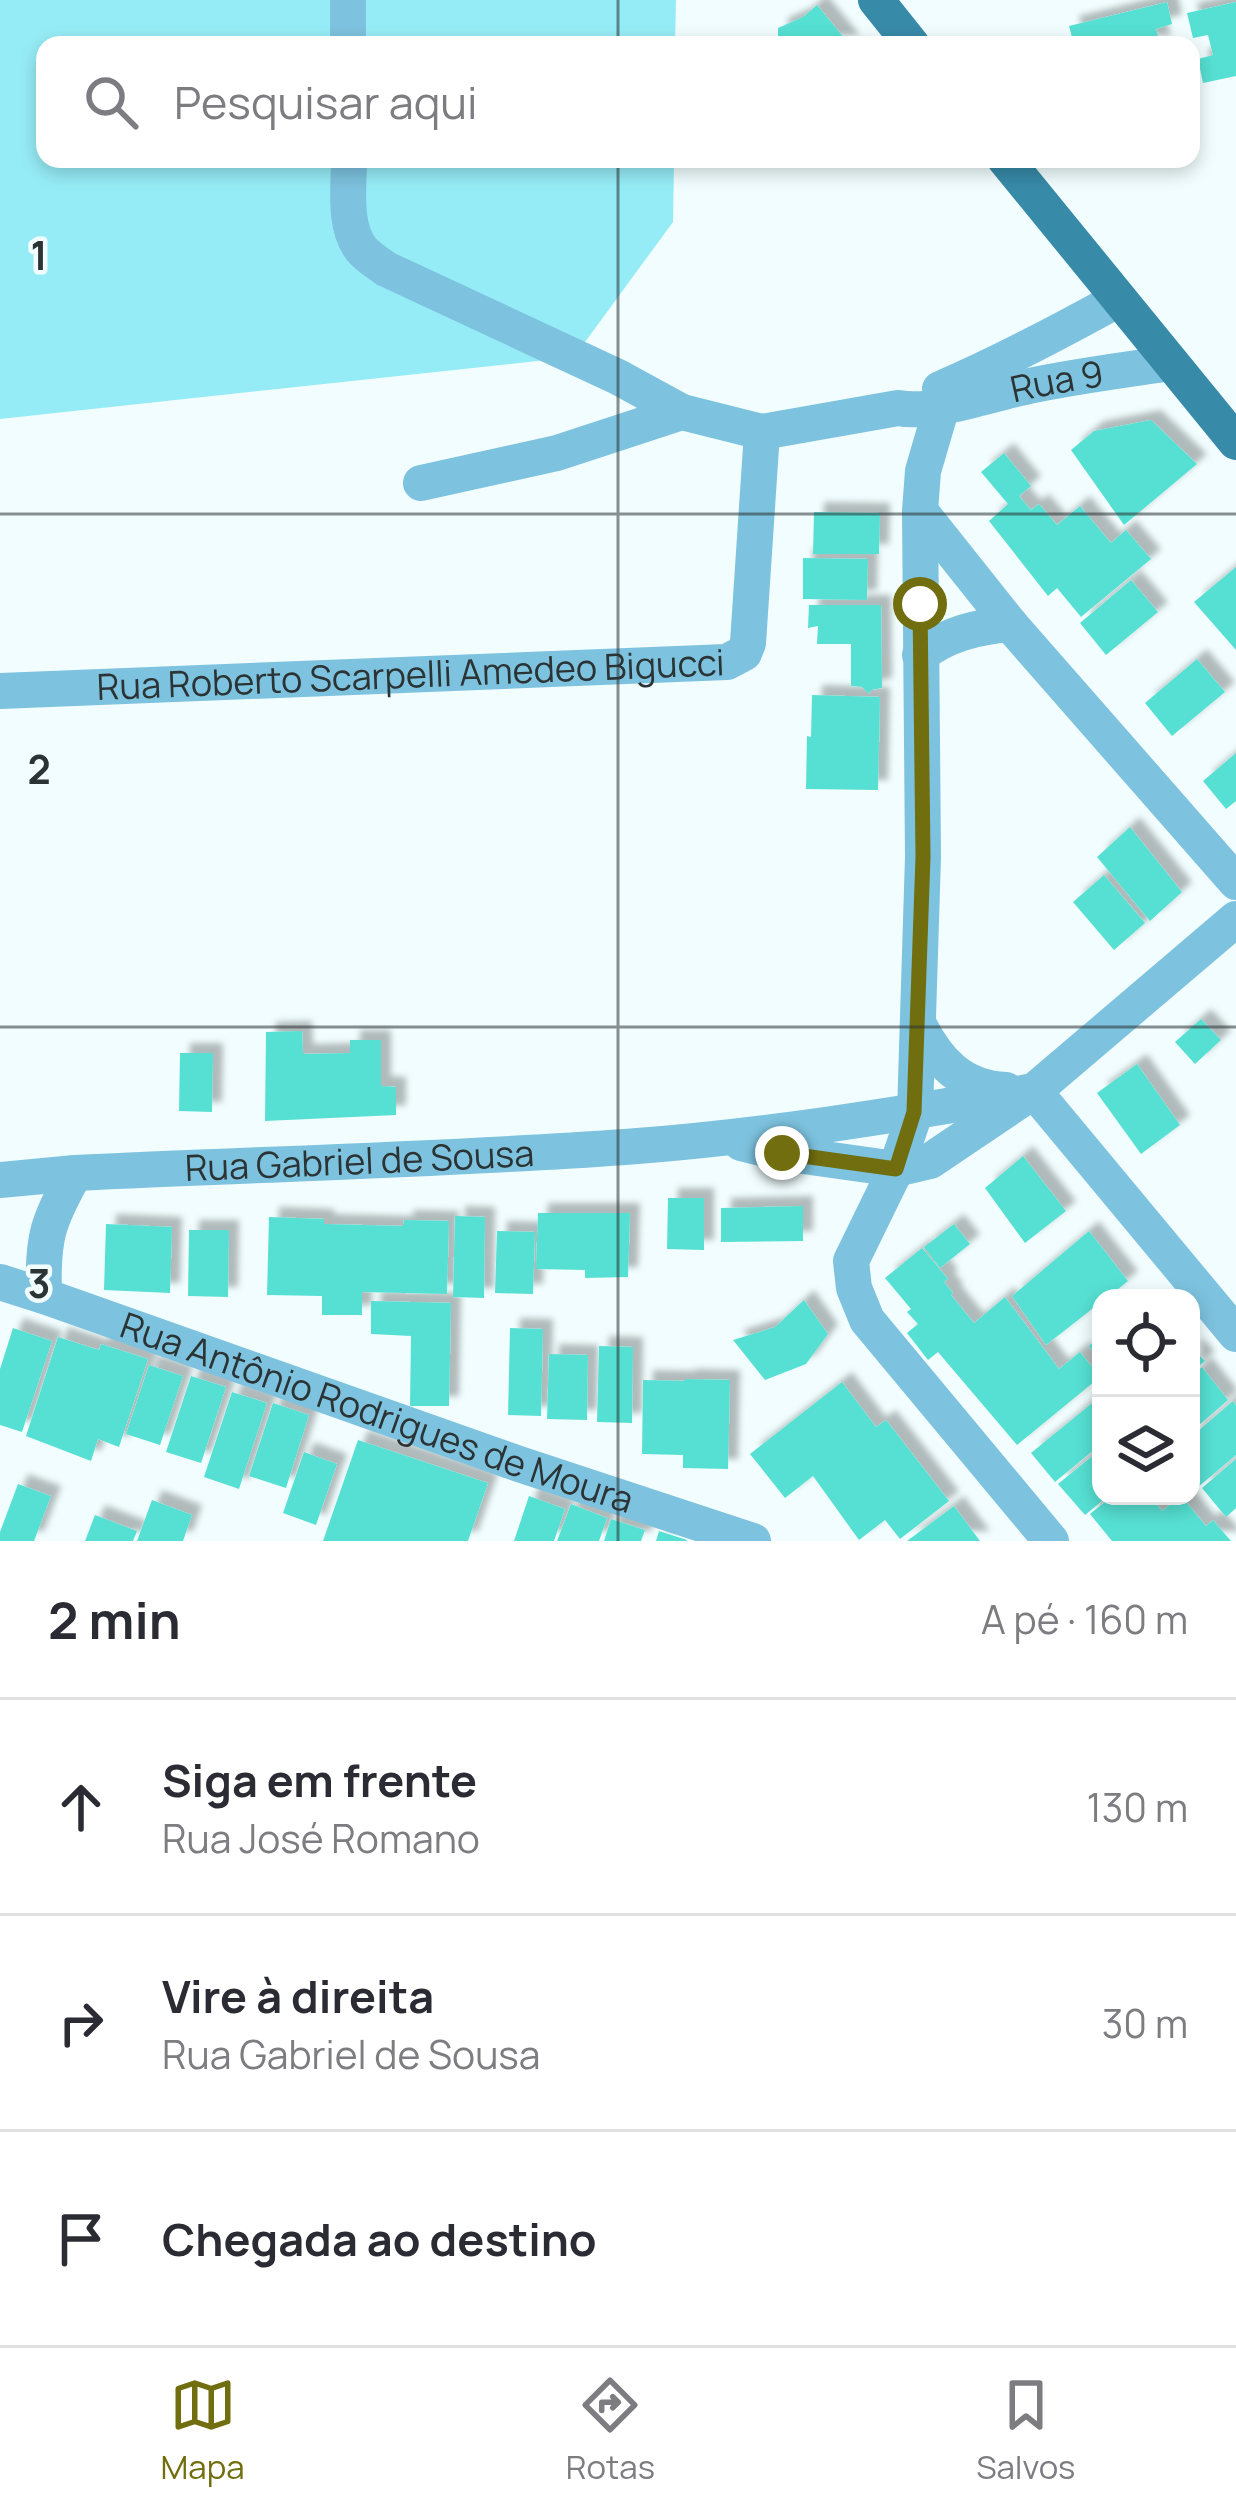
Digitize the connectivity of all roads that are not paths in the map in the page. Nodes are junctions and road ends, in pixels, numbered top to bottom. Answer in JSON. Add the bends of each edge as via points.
{"nodes":[{"id":1,"x":349,"y":0,"type":"edge"},
{"id":2,"x":876,"y":0,"type":"edge"},
{"id":3,"x":348,"y":36,"type":"edge"},
{"id":4,"x":905,"y":36,"type":"edge"},
{"id":5,"x":349,"y":168,"type":"edge"},
{"id":6,"x":1012,"y":168,"type":"edge"},
{"id":7,"x":1119,"y":298,"type":"junction"},
{"id":8,"x":1171,"y":363,"type":"junction"},
{"id":9,"x":946,"y":395,"type":"junction"},
{"id":10,"x":682,"y":412,"type":"junction"},
{"id":11,"x":763,"y":432,"type":"junction"},
{"id":12,"x":1236,"y":442,"type":"edge"},
{"id":13,"x":421,"y":483,"type":"dead end"},
{"id":14,"x":920,"y":511,"type":"junction"},
{"id":15,"x":1010,"y":624,"type":"junction"},
{"id":16,"x":920,"y":655,"type":"junction"},
{"id":17,"x":0,"y":691,"type":"edge"},
{"id":18,"x":1236,"y":882,"type":"edge"},
{"id":19,"x":1236,"y":920,"type":"edge"},
{"id":20,"x":918,"y":1023,"type":"junction"},
{"id":21,"x":1034,"y":1090,"type":"junction"},
{"id":22,"x":914,"y":1112,"type":"junction"},
{"id":23,"x":720,"y":1138,"type":"junction"},
{"id":24,"x":896,"y":1169,"type":"junction"},
{"id":25,"x":76,"y":1173,"type":"junction"},
{"id":26,"x":0,"y":1180,"type":"edge"},
{"id":27,"x":0,"y":1282,"type":"edge"},
{"id":28,"x":44,"y":1296,"type":"junction"},
{"id":29,"x":1236,"y":1334,"type":"edge"},
{"id":30,"x":753,"y":1541,"type":"edge"},
{"id":31,"x":1051,"y":1541,"type":"edge"}],
"edges":[{"from":1,"to":3,"type":"street"},
{"from":2,"to":4,"type":"main road"},
{"from":5,"to":10,"type":"street","via":[[355,239],[386,269]]},
{"from":6,"to":7,"type":"main road"},
{"from":7,"to":8,"type":"main road"},
{"from":7,"to":9,"type":"street","name":"Rua 9"},
{"from":8,"to":9,"type":"street","name":"Rua 9"},
{"from":8,"to":12,"type":"main road"},
{"from":9,"to":11,"type":"street","via":[[916,410]]},
{"from":9,"to":14,"type":"street"},
{"from":10,"to":11,"type":"street"},
{"from":10,"to":13,"type":"street","via":[[557,453]]},
{"from":11,"to":17,"type":"street","name":"Rua Roberto Scarpelli Amedeo Bigucci","via":[[748,643],[736,659]]},
{"from":14,"to":15,"type":"street"},
{"from":14,"to":16,"type":"street"},
{"from":15,"to":16,"type":"street","via":[[954,634]]},
{"from":15,"to":18,"type":"street"},
{"from":16,"to":20,"type":"street"},
{"from":19,"to":21,"type":"street","name":"Rua Gabriel de Sousa"},
{"from":20,"to":21,"type":"street","via":[[964,1081]]},
{"from":20,"to":22,"type":"street"},
{"from":21,"to":22,"type":"street","name":"Rua Gabriel de Sousa"},
{"from":21,"to":24,"type":"street","name":"Rua Gabriel de Sousa","via":[[930,1161]]},
{"from":21,"to":29,"type":"street"},
{"from":22,"to":23,"type":"street","name":"Rua Gabriel de Sousa"},
{"from":22,"to":24,"type":"street"},
{"from":23,"to":24,"type":"street","name":"Rua Gabriel de Sousa"},
{"from":23,"to":25,"type":"street","name":"Rua Gabriel de Sousa"},
{"from":24,"to":31,"type":"street","via":[[850,1261],[859,1305]]},
{"from":25,"to":26,"type":"street","name":"Rua Gabriel de Sousa"},
{"from":25,"to":28,"type":"street","via":[[46,1232]]},
{"from":27,"to":28,"type":"street","name":"Rua Antônio Rodrigues de Moura"},
{"from":28,"to":30,"type":"street","name":"Rua Antônio Rodrigues de Moura"}]}
